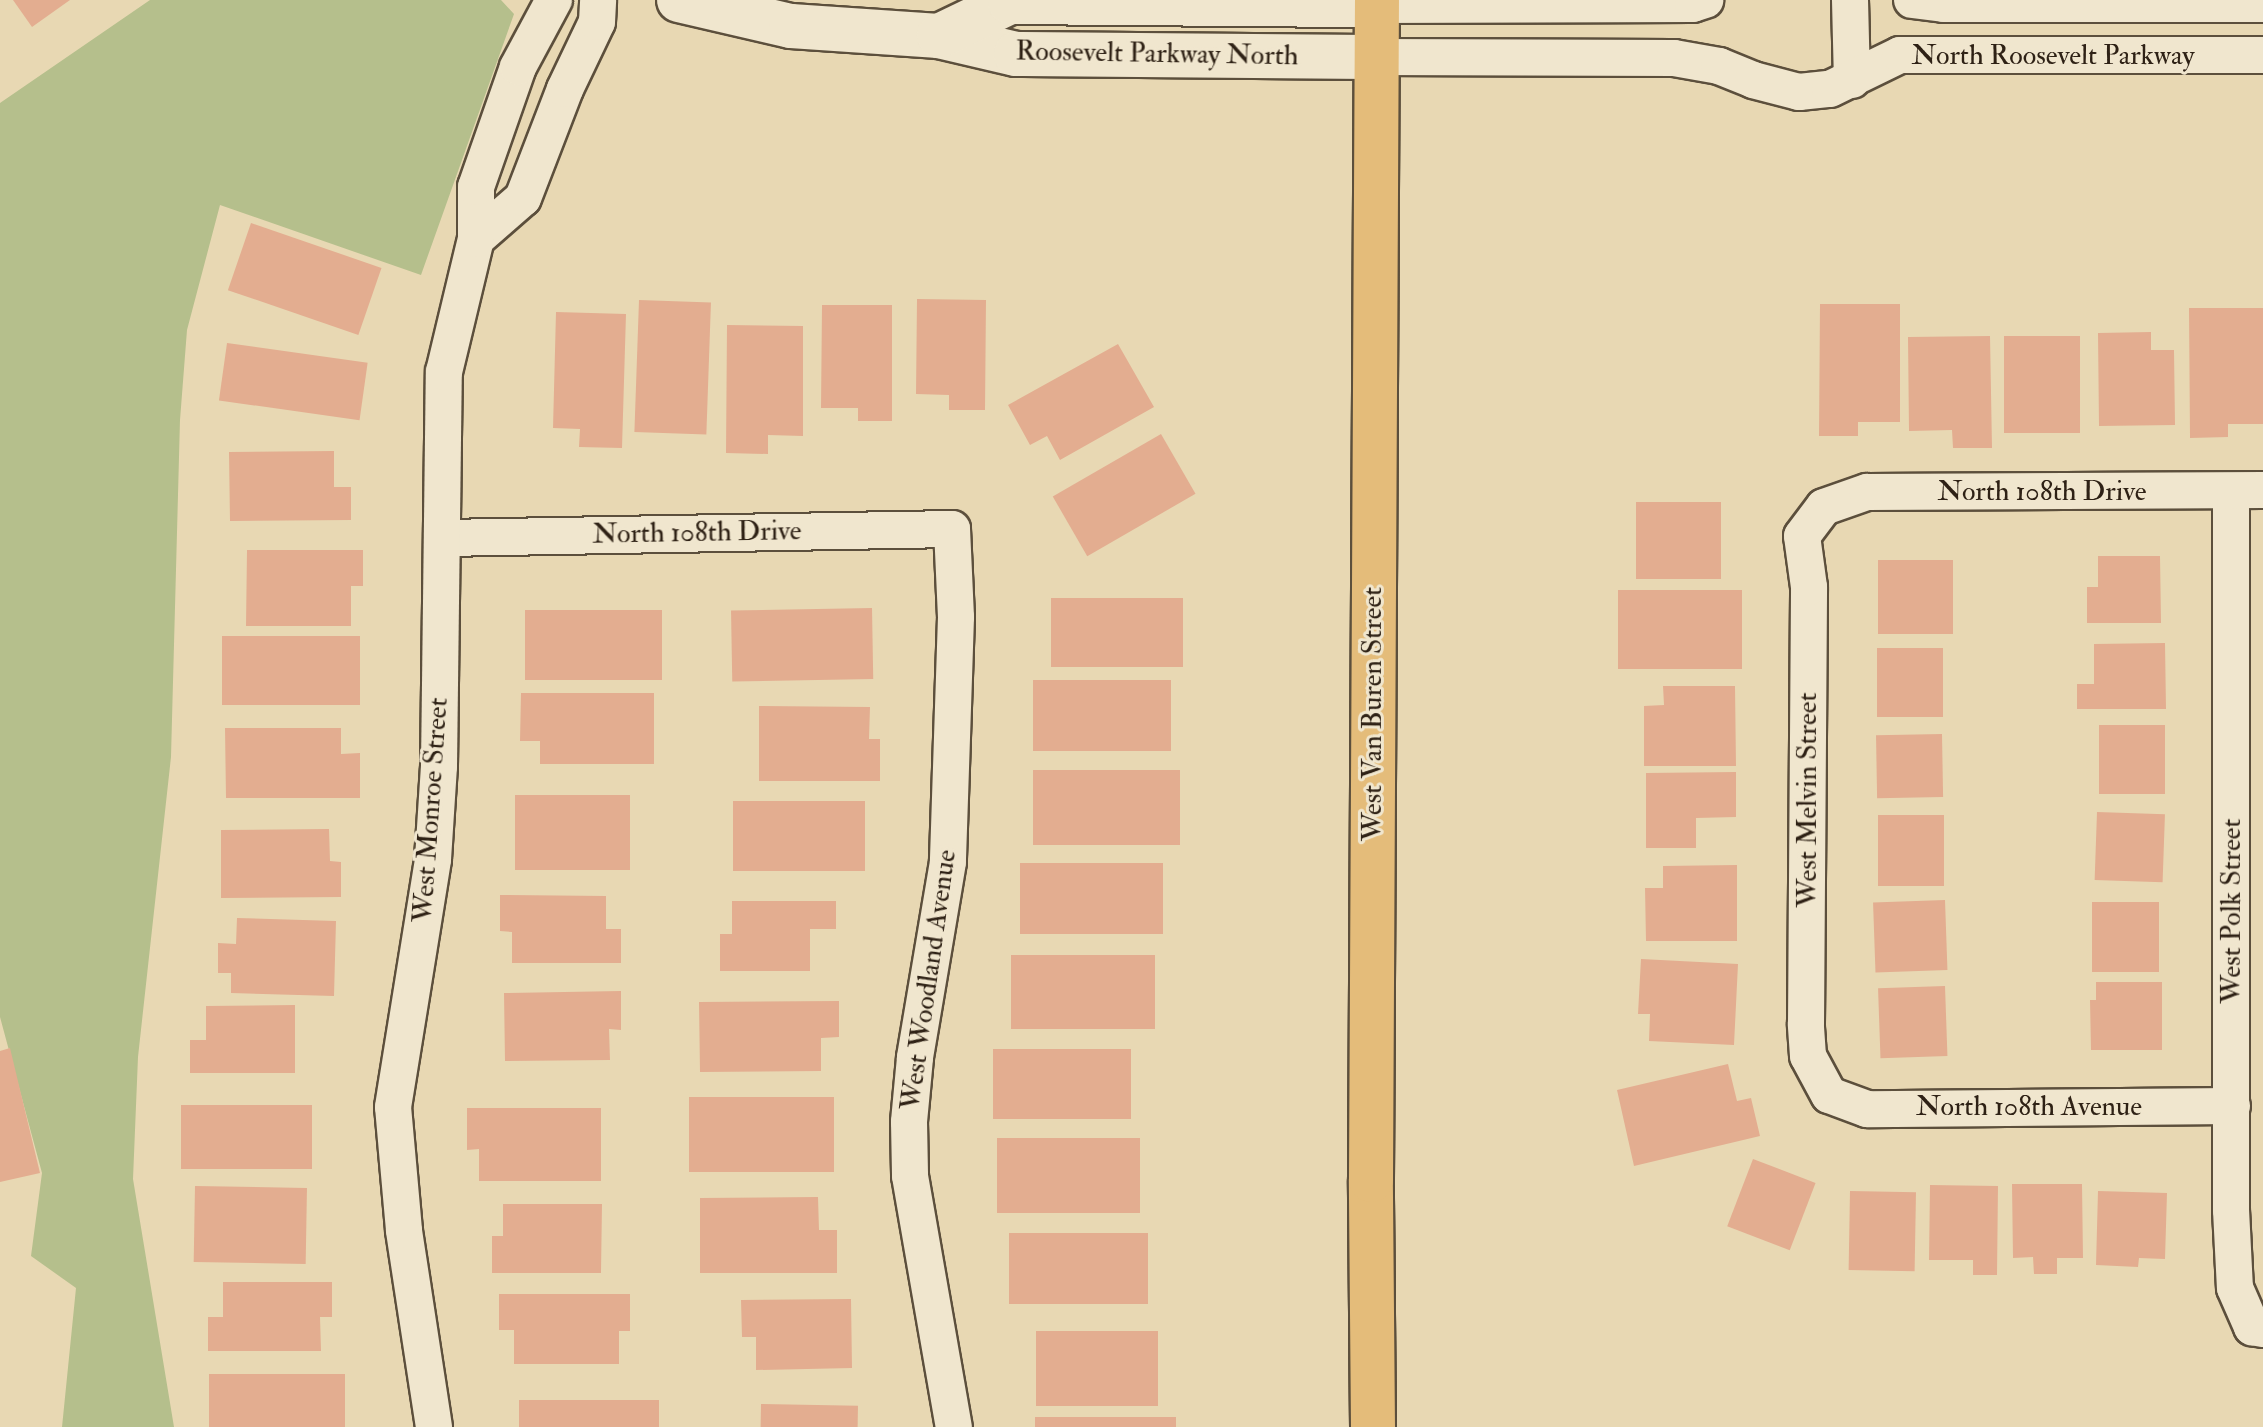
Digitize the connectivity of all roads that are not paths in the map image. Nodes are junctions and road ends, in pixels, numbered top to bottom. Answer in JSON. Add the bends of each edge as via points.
{"nodes":[{"id":1,"x":554,"y":0,"type":"edge"},
{"id":2,"x":598,"y":0,"type":"edge"},
{"id":3,"x":679,"y":0,"type":"edge"},
{"id":4,"x":1705,"y":0,"type":"edge"},
{"id":5,"x":1850,"y":0,"type":"edge"},
{"id":6,"x":1912,"y":0,"type":"edge"},
{"id":7,"x":1377,"y":2,"type":"edge"},
{"id":8,"x":2071,"y":4,"type":"junction"},
{"id":9,"x":2263,"y":4,"type":"edge"},
{"id":10,"x":939,"y":36,"type":"junction"},
{"id":11,"x":2072,"y":55,"type":"junction"},
{"id":12,"x":2263,"y":55,"type":"edge"},
{"id":13,"x":1376,"y":57,"type":"junction"},
{"id":14,"x":1852,"y":80,"type":"junction"},
{"id":15,"x":476,"y":239,"type":"junction"},
{"id":16,"x":2247,"y":491,"type":"edge"},
{"id":17,"x":1824,"y":507,"type":"joint"},
{"id":18,"x":952,"y":529,"type":"joint"},
{"id":19,"x":443,"y":538,"type":"junction"},
{"id":20,"x":1829,"y":1095,"type":"joint"},
{"id":21,"x":2232,"y":1106,"type":"junction"},
{"id":22,"x":2258,"y":1328,"type":"edge"},
{"id":23,"x":434,"y":1427,"type":"edge"},
{"id":24,"x":954,"y":1427,"type":"edge"},
{"id":25,"x":1373,"y":1427,"type":"edge"}],
"edges":[{"from":1,"to":15,"type":"street","name":"West Monroe Street","via":[[518,67],[476,187]]},
{"from":2,"to":15,"type":"street","via":[[597,22],[523,198]]},
{"from":3,"to":10,"type":"street","name":"Roosevelt Parkway North","via":[[791,26]]},
{"from":4,"to":7,"type":"street"},
{"from":5,"to":14,"type":"street"},
{"from":6,"to":8,"type":"street","name":"North Roosevelt Parkway"},
{"from":7,"to":10,"type":"street","name":"Roosevelt Parkway North","via":[[1010,2]]},
{"from":7,"to":13,"type":"main road","name":"West Van Buren Street"},
{"from":8,"to":9,"type":"street","name":"North Roosevelt Parkway"},
{"from":8,"to":11,"type":"street"},
{"from":10,"to":13,"type":"street","name":"Roosevelt Parkway North","via":[[1016,54]]},
{"from":11,"to":12,"type":"street","name":"North Roosevelt Parkway"},
{"from":11,"to":14,"type":"street","name":"North Roosevelt Parkway","via":[[1900,55]]},
{"from":13,"to":14,"type":"street","name":"North Roosevelt Parkway","via":[[1674,58],[1719,66],[1799,92]]},
{"from":13,"to":25,"type":"main road","name":"West Van Buren Street"},
{"from":15,"to":19,"type":"street","name":"West Monroe Street","via":[[444,372]]},
{"from":16,"to":17,"type":"street","name":"North 108th Drive","via":[[1867,492]]},
{"from":16,"to":21,"type":"street","name":"West Polk Street"},
{"from":17,"to":20,"type":"street","name":"West Melvin Street","via":[[1802,536],[1809,587],[1806,1024],[1808,1056]]},
{"from":18,"to":19,"type":"street","name":"North 108th Drive"},
{"from":18,"to":24,"type":"street","name":"West Woodland Avenue","via":[[956,617],[948,862],[909,1122],[910,1176]]},
{"from":19,"to":23,"type":"street","name":"West Monroe Street","via":[[433,859],[393,1107],[404,1230]]},
{"from":20,"to":21,"type":"street","name":"North 108th Avenue","via":[[1867,1109]]},
{"from":21,"to":22,"type":"street","name":"West Polk Street","via":[[2235,1288]]}]}
